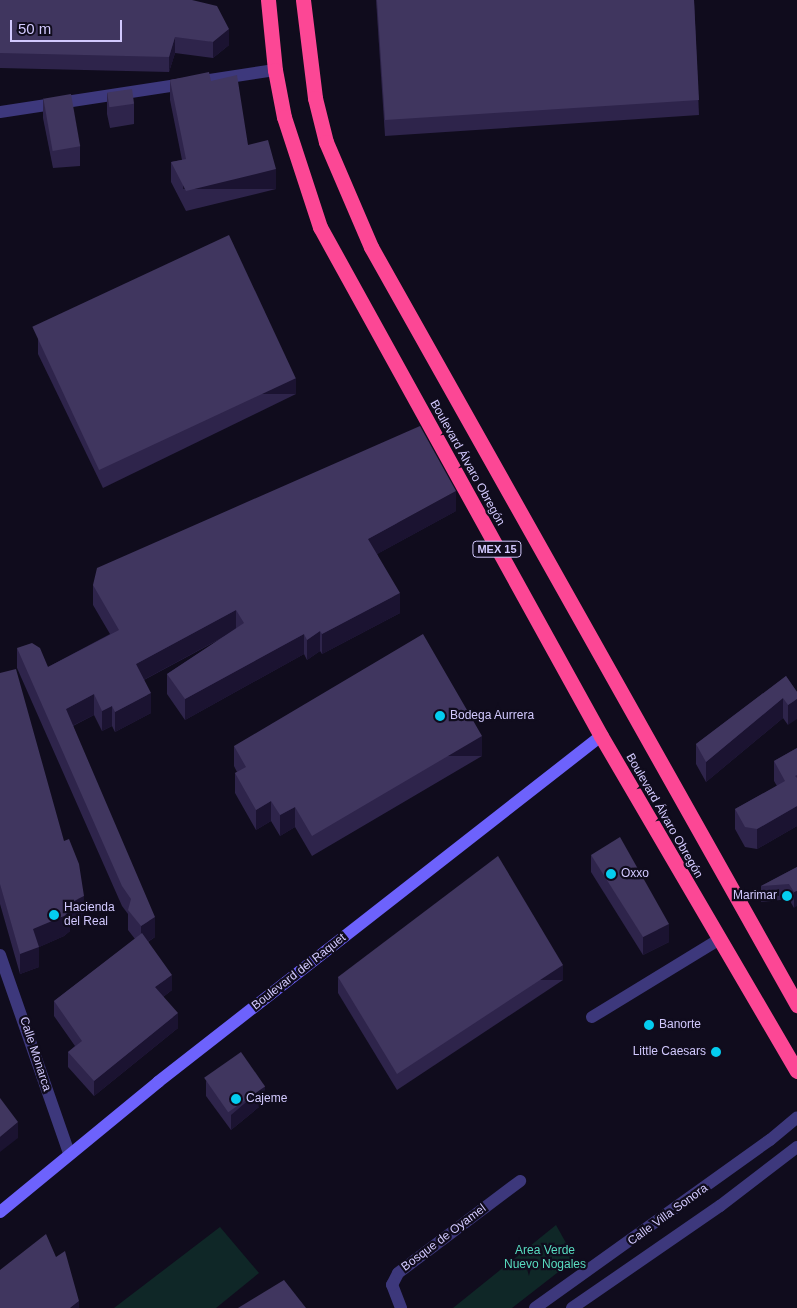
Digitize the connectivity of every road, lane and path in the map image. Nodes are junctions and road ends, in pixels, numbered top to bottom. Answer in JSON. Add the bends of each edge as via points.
{"nodes":[{"id":1,"x":268,"y":0,"type":"edge"},
{"id":2,"x":303,"y":0,"type":"edge"},
{"id":3,"x":274,"y":70,"type":"junction"},
{"id":4,"x":0,"y":112,"type":"edge"},
{"id":5,"x":601,"y":736,"type":"junction"},
{"id":6,"x":718,"y":940,"type":"junction"},
{"id":7,"x":0,"y":955,"type":"edge"},
{"id":8,"x":797,"y":1006,"type":"edge"},
{"id":9,"x":592,"y":1017,"type":"dead end"},
{"id":10,"x":797,"y":1070,"type":"edge"},
{"id":11,"x":797,"y":1117,"type":"edge"},
{"id":12,"x":797,"y":1147,"type":"edge"},
{"id":13,"x":69,"y":1154,"type":"junction"},
{"id":14,"x":520,"y":1181,"type":"dead end"},
{"id":15,"x":0,"y":1212,"type":"edge"},
{"id":16,"x":573,"y":1283,"type":"junction"},
{"id":17,"x":586,"y":1304,"type":"edge"},
{"id":18,"x":401,"y":1308,"type":"edge"},
{"id":19,"x":535,"y":1308,"type":"edge"},
{"id":20,"x":572,"y":1308,"type":"edge"}],
"edges":[{"from":1,"to":3,"type":"highway","name":"Boulevard Álvaro Obregón","number":"MEX 15"},
{"from":2,"to":8,"type":"highway","name":"Boulevard Álvaro Obregón","number":"MEX 15","via":[[315,98],[326,142],[371,247]]},
{"from":3,"to":4,"type":"street"},
{"from":3,"to":5,"type":"highway","name":"Boulevard Álvaro Obregón","number":"MEX 15","via":[[293,151],[320,227]]},
{"from":5,"to":6,"type":"highway","name":"Boulevard Álvaro Obregón","number":"MEX 15"},
{"from":5,"to":13,"type":"street","name":"Boulevard del Raquet"},
{"from":6,"to":9,"type":"street"},
{"from":6,"to":10,"type":"highway","name":"Boulevard Álvaro Obregón","number":"MEX 15"},
{"from":7,"to":13,"type":"street","name":"Calle Monarca"},
{"from":11,"to":16,"type":"street","name":"Calle Villa Sonora"},
{"from":12,"to":17,"type":"street","name":"Calle Villa Sonora"},
{"from":13,"to":15,"type":"street","name":"Boulevard del Raquet"},
{"from":14,"to":18,"type":"street","name":"Bosque de Oyamel","via":[[398,1273],[392,1285]]},
{"from":16,"to":17,"type":"street"},
{"from":16,"to":19,"type":"street","name":"Calle Villa Sonora"},
{"from":17,"to":20,"type":"street","name":"Calle Villa Sonora"}]}
